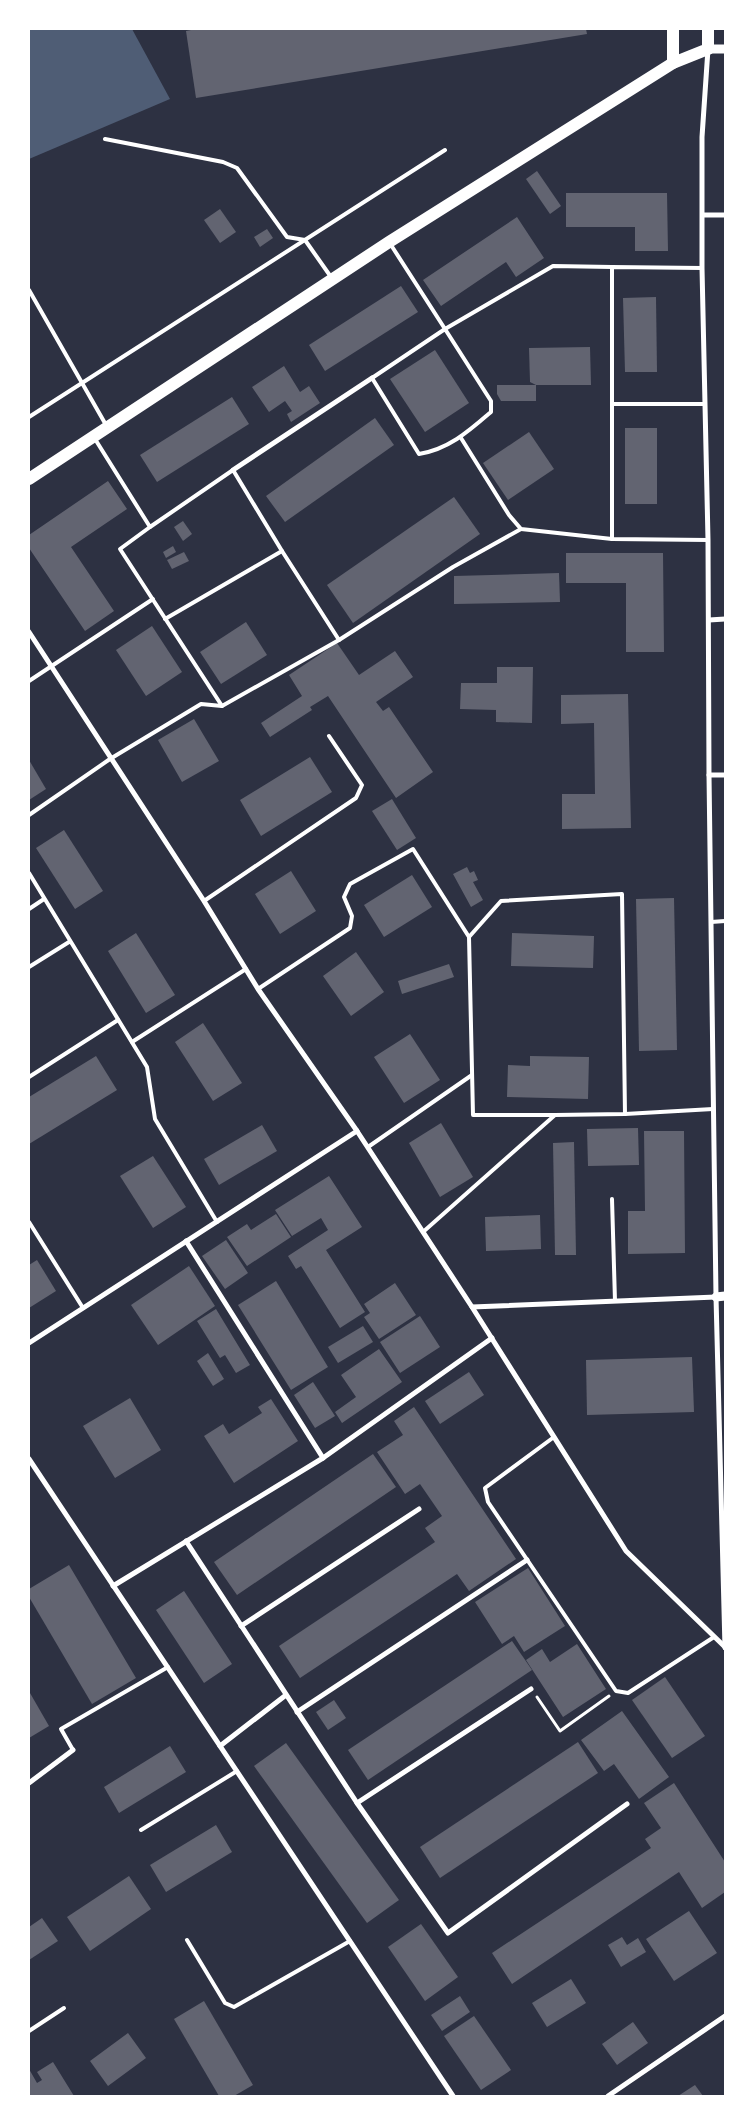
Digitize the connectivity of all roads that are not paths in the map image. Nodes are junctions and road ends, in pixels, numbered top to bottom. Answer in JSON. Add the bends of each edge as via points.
{"nodes":[{"id":1,"x":673,"y":29,"type":"edge"},
{"id":2,"x":708,"y":29,"type":"edge"},
{"id":3,"x":708,"y":49,"type":"junction"},
{"id":4,"x":725,"y":49,"type":"edge"},
{"id":5,"x":673,"y":63,"type":"junction"},
{"id":6,"x":104,"y":139,"type":"dead end"},
{"id":7,"x":445,"y":150,"type":"dead end"},
{"id":8,"x":725,"y":215,"type":"edge"},
{"id":9,"x":704,"y":216,"type":"junction"},
{"id":10,"x":305,"y":240,"type":"junction"},
{"id":11,"x":389,"y":242,"type":"junction"},
{"id":12,"x":612,"y":268,"type":"junction"},
{"id":13,"x":702,"y":268,"type":"junction"},
{"id":14,"x":333,"y":279,"type":"junction"},
{"id":15,"x":29,"y":290,"type":"edge"},
{"id":16,"x":445,"y":329,"type":"junction"},
{"id":17,"x":372,"y":378,"type":"junction"},
{"id":18,"x":81,"y":384,"type":"junction"},
{"id":19,"x":612,"y":404,"type":"junction"},
{"id":20,"x":705,"y":404,"type":"junction"},
{"id":21,"x":29,"y":417,"type":"edge"},
{"id":22,"x":107,"y":427,"type":"junction"},
{"id":23,"x":93,"y":436,"type":"junction"},
{"id":24,"x":461,"y":438,"type":"junction"},
{"id":25,"x":233,"y":470,"type":"junction"},
{"id":26,"x":29,"y":479,"type":"edge"},
{"id":27,"x":150,"y":527,"type":"junction"},
{"id":28,"x":521,"y":529,"type":"junction"},
{"id":29,"x":612,"y":539,"type":"junction"},
{"id":30,"x":708,"y":540,"type":"junction"},
{"id":31,"x":282,"y":551,"type":"junction"},
{"id":32,"x":152,"y":599,"type":"junction"},
{"id":33,"x":165,"y":619,"type":"junction"},
{"id":34,"x":708,"y":620,"type":"junction"},
{"id":35,"x":725,"y":620,"type":"edge"},
{"id":36,"x":29,"y":632,"type":"edge"},
{"id":37,"x":339,"y":640,"type":"junction"},
{"id":38,"x":51,"y":666,"type":"junction"},
{"id":39,"x":29,"y":681,"type":"edge"},
{"id":40,"x":222,"y":706,"type":"junction"},
{"id":41,"x":330,"y":736,"type":"dead end"},
{"id":42,"x":110,"y":759,"type":"junction"},
{"id":43,"x":709,"y":775,"type":"junction"},
{"id":44,"x":725,"y":775,"type":"edge"},
{"id":45,"x":29,"y":815,"type":"edge"},
{"id":46,"x":29,"y":873,"type":"edge"},
{"id":47,"x":44,"y":899,"type":"junction"},
{"id":48,"x":204,"y":901,"type":"junction"},
{"id":49,"x":29,"y":909,"type":"edge"},
{"id":50,"x":725,"y":921,"type":"edge"},
{"id":51,"x":711,"y":922,"type":"junction"},
{"id":52,"x":469,"y":937,"type":"junction"},
{"id":53,"x":69,"y":942,"type":"junction"},
{"id":54,"x":29,"y":967,"type":"edge"},
{"id":55,"x":246,"y":969,"type":"junction"},
{"id":56,"x":258,"y":989,"type":"junction"},
{"id":57,"x":118,"y":1020,"type":"junction"},
{"id":58,"x":132,"y":1042,"type":"junction"},
{"id":59,"x":472,"y":1076,"type":"junction"},
{"id":60,"x":29,"y":1077,"type":"edge"},
{"id":61,"x":713,"y":1109,"type":"junction"},
{"id":62,"x":555,"y":1114,"type":"junction"},
{"id":63,"x":625,"y":1114,"type":"junction"},
{"id":64,"x":357,"y":1131,"type":"junction"},
{"id":65,"x":368,"y":1147,"type":"junction"},
{"id":66,"x":612,"y":1199,"type":"dead end"},
{"id":67,"x":29,"y":1222,"type":"edge"},
{"id":68,"x":217,"y":1222,"type":"junction"},
{"id":69,"x":423,"y":1232,"type":"junction"},
{"id":70,"x":186,"y":1241,"type":"junction"},
{"id":71,"x":721,"y":1297,"type":"edge"},
{"id":72,"x":615,"y":1301,"type":"junction"},
{"id":73,"x":472,"y":1307,"type":"junction"},
{"id":74,"x":83,"y":1308,"type":"junction"},
{"id":75,"x":492,"y":1338,"type":"junction"},
{"id":76,"x":29,"y":1343,"type":"edge"},
{"id":77,"x":554,"y":1437,"type":"junction"},
{"id":78,"x":323,"y":1458,"type":"junction"},
{"id":79,"x":29,"y":1459,"type":"edge"},
{"id":80,"x":723,"y":1467,"type":"edge"},
{"id":81,"x":419,"y":1509,"type":"dead end"},
{"id":82,"x":186,"y":1541,"type":"junction"},
{"id":83,"x":527,"y":1560,"type":"junction"},
{"id":84,"x":113,"y":1586,"type":"junction"},
{"id":85,"x":241,"y":1626,"type":"junction"},
{"id":86,"x":714,"y":1637,"type":"junction"},
{"id":87,"x":725,"y":1648,"type":"edge"},
{"id":88,"x":168,"y":1667,"type":"junction"},
{"id":89,"x":531,"y":1689,"type":"road end"},
{"id":90,"x":286,"y":1695,"type":"junction"},
{"id":91,"x":297,"y":1712,"type":"junction"},
{"id":92,"x":220,"y":1746,"type":"junction"},
{"id":93,"x":73,"y":1750,"type":"joint"},
{"id":94,"x":237,"y":1771,"type":"junction"},
{"id":95,"x":29,"y":1783,"type":"edge"},
{"id":96,"x":357,"y":1803,"type":"junction"},
{"id":97,"x":627,"y":1804,"type":"dead end"},
{"id":98,"x":141,"y":1830,"type":"dead end"},
{"id":99,"x":188,"y":1940,"type":"dead end"},
{"id":100,"x":350,"y":1941,"type":"junction"},
{"id":101,"x":64,"y":2008,"type":"dead end"},
{"id":102,"x":725,"y":2016,"type":"edge"},
{"id":103,"x":29,"y":2031,"type":"edge"},
{"id":104,"x":453,"y":2096,"type":"edge"},
{"id":105,"x":608,"y":2096,"type":"edge"}],
"edges":[{"from":1,"to":5,"type":"main road"},
{"from":2,"to":3,"type":"main road"},
{"from":3,"to":4,"type":"street"},
{"from":3,"to":5,"type":"main road"},
{"from":3,"to":9,"type":"street","via":[[702,136]]},
{"from":5,"to":11,"type":"main road"},
{"from":6,"to":10,"type":"lane","via":[[223,162],[237,168],[287,237]]},
{"from":7,"to":10,"type":"lane"},
{"from":8,"to":9,"type":"street"},
{"from":9,"to":13,"type":"street"},
{"from":10,"to":14,"type":"lane"},
{"from":10,"to":18,"type":"lane"},
{"from":11,"to":14,"type":"main road"},
{"from":11,"to":16,"type":"lane"},
{"from":12,"to":13,"type":"lane"},
{"from":12,"to":16,"type":"lane","via":[[553,266]]},
{"from":12,"to":19,"type":"lane"},
{"from":13,"to":20,"type":"street"},
{"from":14,"to":22,"type":"main road"},
{"from":15,"to":18,"type":"lane"},
{"from":16,"to":17,"type":"lane"},
{"from":16,"to":24,"type":"lane","via":[[490,401],[491,412]]},
{"from":17,"to":24,"type":"lane","via":[[419,454],[434,452]]},
{"from":17,"to":25,"type":"street"},
{"from":18,"to":21,"type":"lane"},
{"from":18,"to":22,"type":"lane"},
{"from":19,"to":20,"type":"lane"},
{"from":19,"to":29,"type":"lane"},
{"from":20,"to":30,"type":"street"},
{"from":22,"to":23,"type":"main road"},
{"from":23,"to":26,"type":"main road"},
{"from":23,"to":27,"type":"lane"},
{"from":24,"to":28,"type":"lane"},
{"from":25,"to":27,"type":"lane"},
{"from":25,"to":31,"type":"lane"},
{"from":27,"to":32,"type":"lane","via":[[120,549]]},
{"from":28,"to":29,"type":"lane"},
{"from":28,"to":37,"type":"lane","via":[[453,567]]},
{"from":29,"to":30,"type":"lane"},
{"from":30,"to":34,"type":"street"},
{"from":31,"to":33,"type":"lane"},
{"from":31,"to":37,"type":"lane"},
{"from":32,"to":33,"type":"lane"},
{"from":32,"to":38,"type":"lane"},
{"from":33,"to":40,"type":"lane"},
{"from":34,"to":35,"type":"street"},
{"from":34,"to":43,"type":"street"},
{"from":36,"to":38,"type":"street"},
{"from":37,"to":40,"type":"lane"},
{"from":38,"to":39,"type":"lane"},
{"from":38,"to":42,"type":"street"},
{"from":40,"to":42,"type":"lane","via":[[201,704]]},
{"from":41,"to":48,"type":"lane","via":[[362,785],[356,798]]},
{"from":42,"to":45,"type":"lane"},
{"from":42,"to":48,"type":"street"},
{"from":43,"to":44,"type":"street"},
{"from":43,"to":51,"type":"street"},
{"from":46,"to":47,"type":"lane"},
{"from":47,"to":49,"type":"lane"},
{"from":47,"to":53,"type":"lane"},
{"from":48,"to":55,"type":"street"},
{"from":50,"to":51,"type":"lane"},
{"from":51,"to":61,"type":"street"},
{"from":52,"to":56,"type":"lane","via":[[413,849],[350,884],[344,897],[352,916],[350,928]]},
{"from":52,"to":59,"type":"lane"},
{"from":52,"to":63,"type":"lane","via":[[501,901],[622,894]]},
{"from":53,"to":54,"type":"lane"},
{"from":53,"to":57,"type":"lane"},
{"from":55,"to":56,"type":"street"},
{"from":55,"to":58,"type":"lane"},
{"from":56,"to":64,"type":"street"},
{"from":57,"to":58,"type":"lane"},
{"from":57,"to":60,"type":"lane"},
{"from":58,"to":68,"type":"lane","via":[[147,1067],[155,1119]]},
{"from":59,"to":62,"type":"lane","via":[[473,1114]]},
{"from":59,"to":65,"type":"lane"},
{"from":61,"to":63,"type":"lane"},
{"from":61,"to":71,"type":"street"},
{"from":62,"to":63,"type":"lane"},
{"from":62,"to":69,"type":"lane"},
{"from":64,"to":65,"type":"street"},
{"from":64,"to":68,"type":"street"},
{"from":65,"to":69,"type":"street"},
{"from":66,"to":72,"type":"lane"},
{"from":67,"to":74,"type":"lane"},
{"from":68,"to":70,"type":"street"},
{"from":69,"to":73,"type":"street"},
{"from":70,"to":74,"type":"street"},
{"from":70,"to":78,"type":"street"},
{"from":71,"to":72,"type":"street"},
{"from":71,"to":80,"type":"street"},
{"from":72,"to":73,"type":"street"},
{"from":73,"to":75,"type":"street"},
{"from":74,"to":76,"type":"street"},
{"from":75,"to":77,"type":"street"},
{"from":75,"to":78,"type":"street"},
{"from":77,"to":83,"type":"lane","via":[[485,1488],[488,1502]]},
{"from":77,"to":86,"type":"street","via":[[626,1551]]},
{"from":78,"to":82,"type":"street"},
{"from":79,"to":84,"type":"street"},
{"from":80,"to":87,"type":"street"},
{"from":81,"to":85,"type":"street"},
{"from":82,"to":84,"type":"street"},
{"from":82,"to":85,"type":"street"},
{"from":83,"to":86,"type":"lane","via":[[616,1691],[628,1693]]},
{"from":83,"to":91,"type":"street"},
{"from":84,"to":88,"type":"street"},
{"from":85,"to":90,"type":"street"},
{"from":86,"to":87,"type":"street"},
{"from":88,"to":92,"type":"street"},
{"from":88,"to":93,"type":"lane","via":[[61,1729]]},
{"from":89,"to":96,"type":"street"},
{"from":90,"to":91,"type":"street"},
{"from":90,"to":92,"type":"street"},
{"from":91,"to":96,"type":"street"},
{"from":92,"to":94,"type":"street"},
{"from":93,"to":95,"type":"street"},
{"from":94,"to":98,"type":"lane"},
{"from":94,"to":100,"type":"street"},
{"from":96,"to":97,"type":"street","via":[[448,1933]]},
{"from":99,"to":100,"type":"lane","via":[[225,2003],[234,2007]]},
{"from":100,"to":104,"type":"street"},
{"from":101,"to":103,"type":"lane"},
{"from":102,"to":105,"type":"street"}]}
